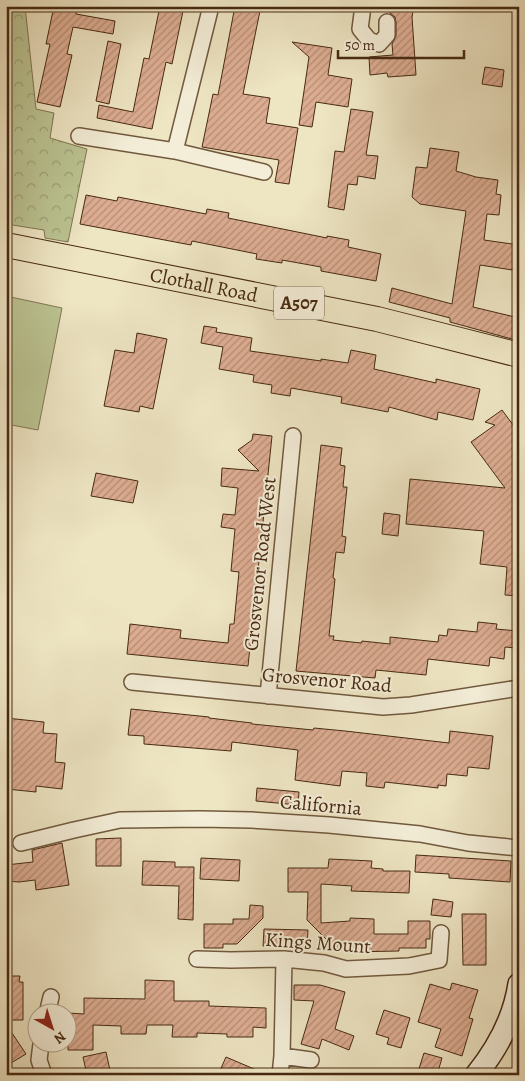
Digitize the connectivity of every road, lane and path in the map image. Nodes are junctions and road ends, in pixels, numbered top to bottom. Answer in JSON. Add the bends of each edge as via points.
{"nodes":[{"id":1,"x":211,"y":6,"type":"edge"},
{"id":2,"x":363,"y":6,"type":"edge"},
{"id":3,"x":387,"y":22,"type":"dead end"},
{"id":4,"x":79,"y":136,"type":"dead end"},
{"id":5,"x":175,"y":151,"type":"junction"},
{"id":6,"x":264,"y":172,"type":"dead end"},
{"id":7,"x":6,"y":245,"type":"edge"},
{"id":8,"x":519,"y":355,"type":"edge"},
{"id":9,"x":293,"y":436,"type":"dead end"},
{"id":10,"x":132,"y":682,"type":"dead end"},
{"id":11,"x":519,"y":688,"type":"edge"},
{"id":12,"x":268,"y":696,"type":"junction"},
{"id":13,"x":21,"y":843,"type":"dead end"},
{"id":14,"x":519,"y":848,"type":"edge"},
{"id":15,"x":441,"y":933,"type":"dead end"},
{"id":16,"x":284,"y":958,"type":"junction"},
{"id":17,"x":197,"y":959,"type":"dead end"},
{"id":18,"x":519,"y":984,"type":"edge"},
{"id":19,"x":51,"y":997,"type":"dead end"},
{"id":20,"x":49,"y":1004,"type":"edge"},
{"id":21,"x":514,"y":1019,"type":"edge"},
{"id":22,"x":40,"y":1054,"type":"edge"},
{"id":23,"x":282,"y":1056,"type":"junction"},
{"id":24,"x":311,"y":1060,"type":"dead end"},
{"id":25,"x":44,"y":1075,"type":"edge"},
{"id":26,"x":280,"y":1075,"type":"edge"},
{"id":27,"x":476,"y":1075,"type":"edge"}],
"edges":[{"from":1,"to":5,"type":"street"},
{"from":2,"to":3,"type":"street","via":[[360,29],[369,40],[379,44],[387,35]]},
{"from":4,"to":5,"type":"street"},
{"from":5,"to":6,"type":"street"},
{"from":7,"to":8,"type":"main road","name":"Clothall Road","number":"A507","via":[[377,319]]},
{"from":9,"to":12,"type":"street","name":"Grosvenor Road West"},
{"from":10,"to":12,"type":"street","name":"Grosvenor Road"},
{"from":11,"to":12,"type":"street","name":"Grosvenor Road","via":[[383,707]]},
{"from":13,"to":14,"type":"street","name":"California","via":[[120,820],[200,819],[261,820],[420,834]]},
{"from":15,"to":16,"type":"street","name":"Kings Mount","via":[[439,960],[409,966],[346,969]]},
{"from":16,"to":17,"type":"street","name":"Kings Mount"},
{"from":16,"to":23,"type":"street"},
{"from":18,"to":21,"type":"main road"},
{"from":19,"to":20,"type":"street"},
{"from":21,"to":27,"type":"main road"},
{"from":22,"to":25,"type":"street"},
{"from":23,"to":24,"type":"street"},
{"from":23,"to":26,"type":"street"}]}
